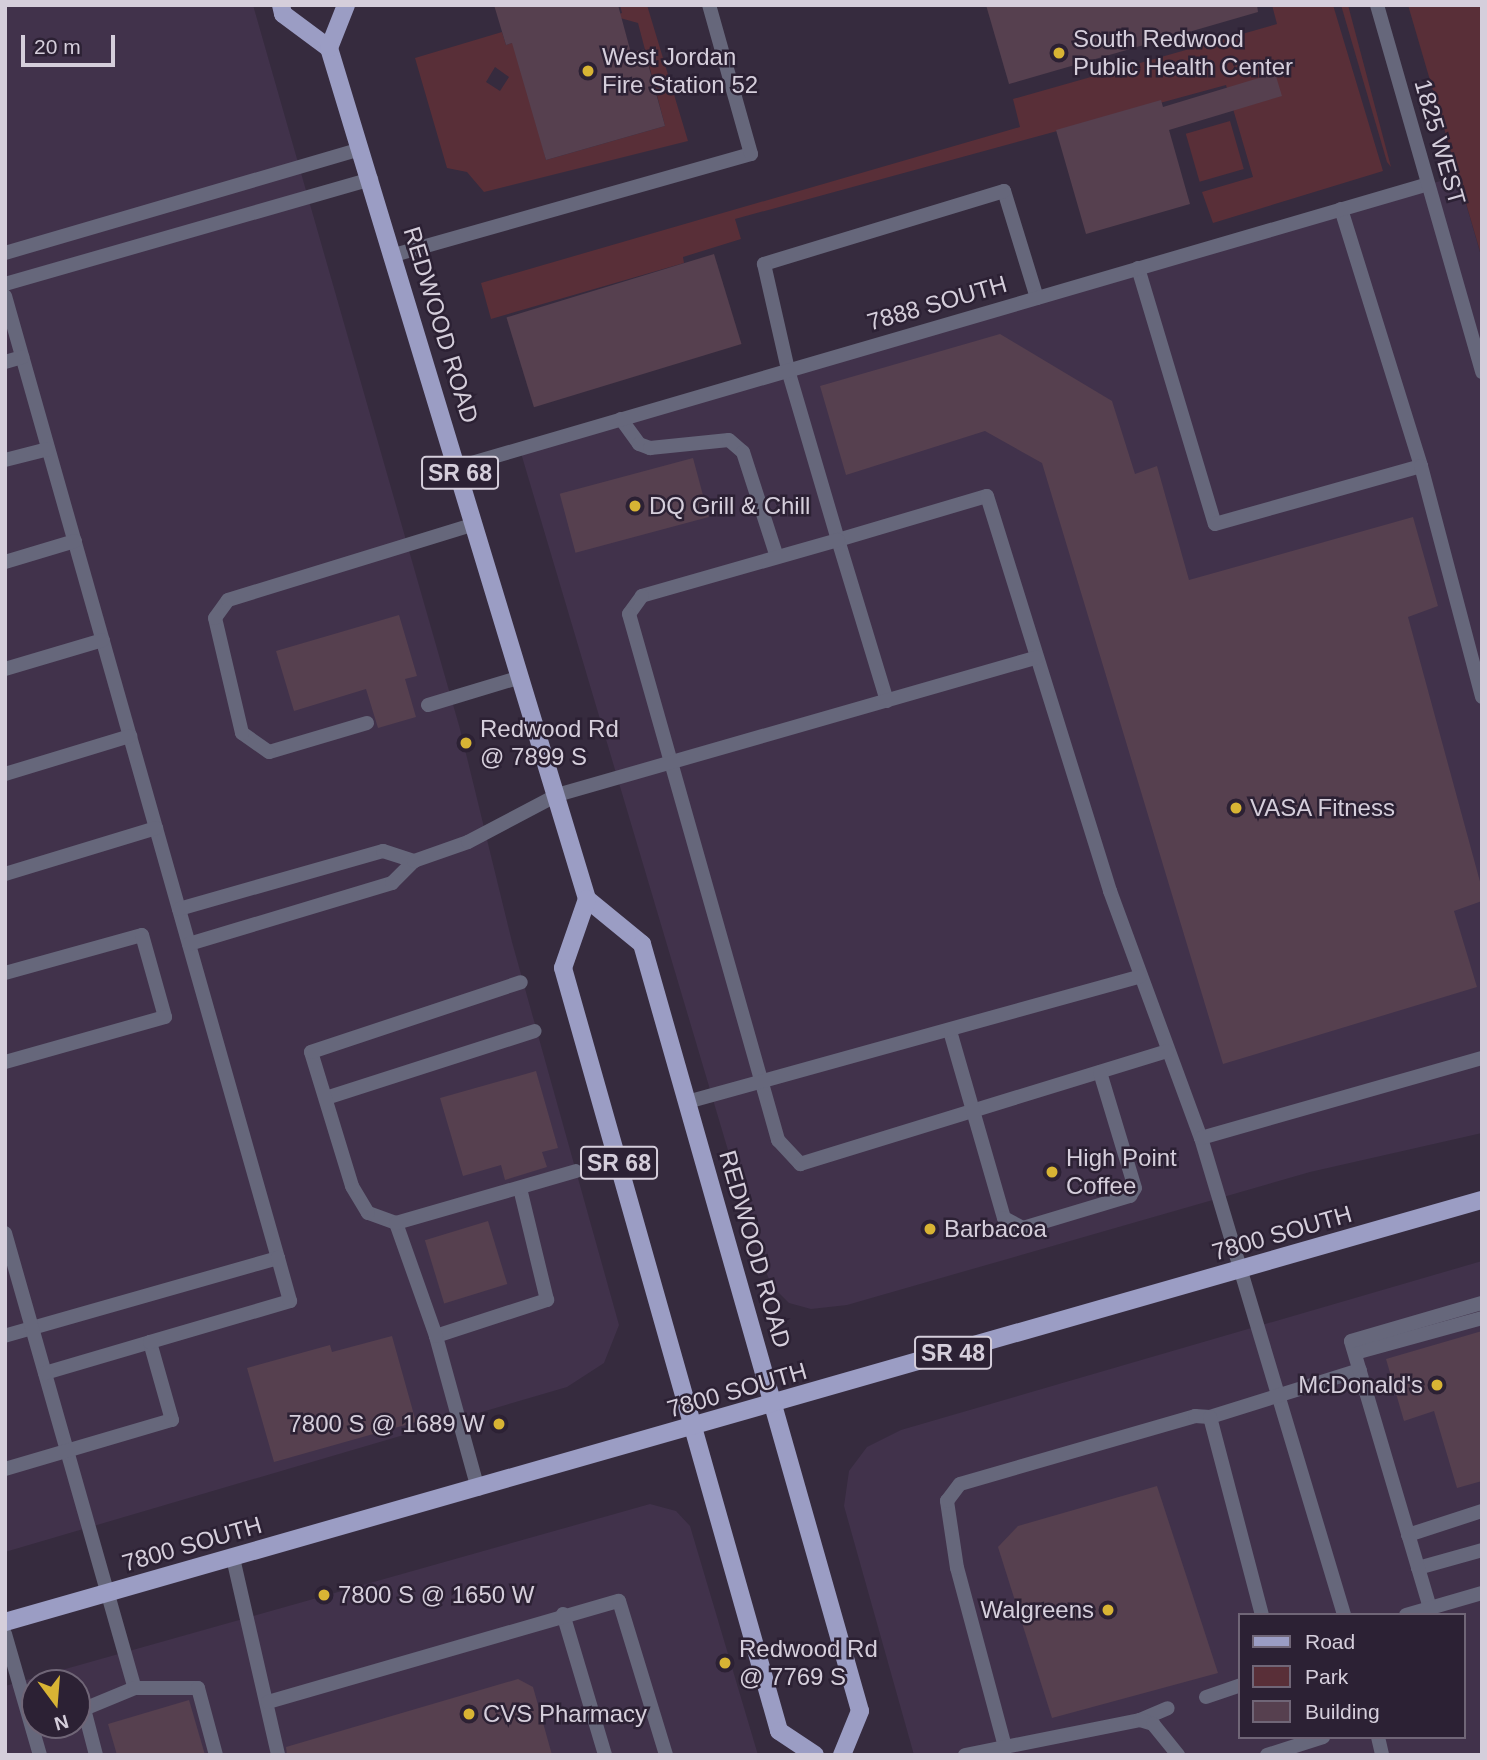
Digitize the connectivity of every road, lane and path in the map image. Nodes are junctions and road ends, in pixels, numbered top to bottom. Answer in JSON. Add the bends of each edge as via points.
{"nodes":[{"id":1,"x":281,"y":5,"type":"edge"},
{"id":2,"x":346,"y":5,"type":"edge"},
{"id":3,"x":709,"y":5,"type":"edge"},
{"id":4,"x":1377,"y":5,"type":"edge"},
{"id":5,"x":329,"y":48,"type":"junction"},
{"id":6,"x":361,"y":149,"type":"junction"},
{"id":7,"x":371,"y":179,"type":"junction"},
{"id":8,"x":1428,"y":184,"type":"junction"},
{"id":9,"x":1341,"y":209,"type":"junction"},
{"id":10,"x":5,"y":253,"type":"edge"},
{"id":11,"x":394,"y":255,"type":"junction"},
{"id":12,"x":1138,"y":268,"type":"junction"},
{"id":13,"x":5,"y":284,"type":"edge"},
{"id":14,"x":5,"y":296,"type":"edge"},
{"id":15,"x":1037,"y":298,"type":"junction"},
{"id":16,"x":22,"y":357,"type":"junction"},
{"id":17,"x":5,"y":362,"type":"edge"},
{"id":18,"x":788,"y":370,"type":"junction"},
{"id":19,"x":1482,"y":372,"type":"edge"},
{"id":20,"x":621,"y":419,"type":"junction"},
{"id":21,"x":48,"y":449,"type":"junction"},
{"id":22,"x":5,"y":460,"type":"edge"},
{"id":23,"x":1421,"y":466,"type":"junction"},
{"id":24,"x":458,"y":467,"type":"junction"},
{"id":25,"x":475,"y":523,"type":"junction"},
{"id":26,"x":838,"y":540,"type":"junction"},
{"id":27,"x":75,"y":541,"type":"junction"},
{"id":28,"x":777,"y":557,"type":"junction"},
{"id":29,"x":5,"y":562,"type":"edge"},
{"id":30,"x":103,"y":640,"type":"junction"},
{"id":31,"x":1037,"y":657,"type":"junction"},
{"id":32,"x":5,"y":669,"type":"edge"},
{"id":33,"x":522,"y":677,"type":"junction"},
{"id":34,"x":1482,"y":697,"type":"edge"},
{"id":35,"x":887,"y":701,"type":"junction"},
{"id":36,"x":428,"y":705,"type":"dead end"},
{"id":37,"x":367,"y":723,"type":"dead end"},
{"id":38,"x":130,"y":736,"type":"junction"},
{"id":39,"x":671,"y":764,"type":"junction"},
{"id":40,"x":5,"y":774,"type":"edge"},
{"id":41,"x":557,"y":796,"type":"junction"},
{"id":42,"x":156,"y":828,"type":"junction"},
{"id":43,"x":414,"y":861,"type":"junction"},
{"id":44,"x":5,"y":874,"type":"edge"},
{"id":45,"x":587,"y":899,"type":"junction"},
{"id":46,"x":179,"y":909,"type":"junction"},
{"id":47,"x":189,"y":944,"type":"junction"},
{"id":48,"x":5,"y":974,"type":"edge"},
{"id":49,"x":1140,"y":976,"type":"junction"},
{"id":50,"x":521,"y":982,"type":"dead end"},
{"id":51,"x":535,"y":1031,"type":"dead end"},
{"id":52,"x":950,"y":1031,"type":"junction"},
{"id":53,"x":1167,"y":1051,"type":"junction"},
{"id":54,"x":1482,"y":1058,"type":"edge"},
{"id":55,"x":5,"y":1062,"type":"edge"},
{"id":56,"x":1100,"y":1072,"type":"junction"},
{"id":57,"x":762,"y":1085,"type":"junction"},
{"id":58,"x":326,"y":1098,"type":"junction"},
{"id":59,"x":687,"y":1102,"type":"junction"},
{"id":60,"x":973,"y":1112,"type":"junction"},
{"id":61,"x":1201,"y":1138,"type":"junction"},
{"id":62,"x":576,"y":1171,"type":"dead end"},
{"id":63,"x":520,"y":1188,"type":"junction"},
{"id":64,"x":1482,"y":1199,"type":"edge"},
{"id":65,"x":396,"y":1223,"type":"junction"},
{"id":66,"x":5,"y":1233,"type":"edge"},
{"id":67,"x":278,"y":1258,"type":"junction"},
{"id":68,"x":1241,"y":1271,"type":"junction"},
{"id":69,"x":1482,"y":1303,"type":"edge"},
{"id":70,"x":1482,"y":1318,"type":"edge"},
{"id":71,"x":32,"y":1328,"type":"junction"},
{"id":72,"x":5,"y":1336,"type":"edge"},
{"id":73,"x":436,"y":1336,"type":"junction"},
{"id":74,"x":150,"y":1342,"type":"junction"},
{"id":75,"x":1355,"y":1353,"type":"junction"},
{"id":76,"x":1360,"y":1370,"type":"junction"},
{"id":77,"x":44,"y":1373,"type":"junction"},
{"id":78,"x":1280,"y":1393,"type":"junction"},
{"id":79,"x":773,"y":1405,"type":"junction"},
{"id":80,"x":1210,"y":1418,"type":"junction"},
{"id":81,"x":694,"y":1427,"type":"junction"},
{"id":82,"x":67,"y":1451,"type":"junction"},
{"id":83,"x":5,"y":1469,"type":"edge"},
{"id":84,"x":478,"y":1489,"type":"junction"},
{"id":85,"x":1482,"y":1511,"type":"edge"},
{"id":86,"x":1408,"y":1535,"type":"junction"},
{"id":87,"x":1482,"y":1550,"type":"edge"},
{"id":88,"x":233,"y":1558,"type":"junction"},
{"id":89,"x":1418,"y":1569,"type":"junction"},
{"id":90,"x":108,"y":1593,"type":"junction"},
{"id":91,"x":1482,"y":1593,"type":"edge"},
{"id":92,"x":1430,"y":1608,"type":"junction"},
{"id":93,"x":1261,"y":1613,"type":"edge"},
{"id":94,"x":1343,"y":1613,"type":"edge"},
{"id":95,"x":1413,"y":1613,"type":"edge"},
{"id":96,"x":563,"y":1614,"type":"junction"},
{"id":97,"x":5,"y":1622,"type":"edge"},
{"id":98,"x":5,"y":1634,"type":"edge"},
{"id":99,"x":1238,"y":1686,"type":"edge"},
{"id":100,"x":135,"y":1688,"type":"junction"},
{"id":101,"x":1206,"y":1697,"type":"dead end"},
{"id":102,"x":268,"y":1702,"type":"junction"},
{"id":103,"x":1168,"y":1708,"type":"dead end"},
{"id":104,"x":1140,"y":1720,"type":"junction"},
{"id":105,"x":1317,"y":1739,"type":"edge"},
{"id":106,"x":1004,"y":1743,"type":"junction"},
{"id":107,"x":40,"y":1755,"type":"edge"},
{"id":108,"x":96,"y":1755,"type":"edge"},
{"id":109,"x":216,"y":1755,"type":"edge"},
{"id":110,"x":278,"y":1755,"type":"edge"},
{"id":111,"x":605,"y":1755,"type":"edge"},
{"id":112,"x":666,"y":1755,"type":"edge"},
{"id":113,"x":815,"y":1755,"type":"edge"},
{"id":114,"x":842,"y":1755,"type":"edge"},
{"id":115,"x":965,"y":1755,"type":"edge"},
{"id":116,"x":1178,"y":1755,"type":"edge"},
{"id":117,"x":1267,"y":1755,"type":"edge"}],
"edges":[{"from":1,"to":5,"type":"main road","via":[[283,13]]},
{"from":2,"to":5,"type":"main road"},
{"from":3,"to":11,"type":"street","via":[[751,154]]},
{"from":4,"to":8,"type":"street","name":"1825 WEST"},
{"from":5,"to":6,"type":"main road","name":"REDWOOD ROAD","number":"SR 68"},
{"from":6,"to":7,"type":"main road","name":"REDWOOD ROAD","number":"SR 68"},
{"from":6,"to":10,"type":"street"},
{"from":7,"to":11,"type":"main road","name":"REDWOOD ROAD","number":"SR 68"},
{"from":7,"to":13,"type":"street"},
{"from":8,"to":9,"type":"street","name":"7888 SOUTH"},
{"from":8,"to":19,"type":"street","name":"1825 WEST"},
{"from":9,"to":12,"type":"street","name":"7888 SOUTH"},
{"from":9,"to":23,"type":"street"},
{"from":11,"to":24,"type":"main road","name":"REDWOOD ROAD","number":"SR 68"},
{"from":12,"to":15,"type":"street","name":"7888 SOUTH"},
{"from":12,"to":23,"type":"street","via":[[1215,524]]},
{"from":14,"to":16,"type":"street"},
{"from":15,"to":18,"type":"street","name":"7888 SOUTH"},
{"from":15,"to":18,"type":"street","via":[[1004,191],[764,264]]},
{"from":16,"to":17,"type":"street"},
{"from":16,"to":21,"type":"street"},
{"from":18,"to":20,"type":"street","name":"7888 SOUTH"},
{"from":18,"to":26,"type":"street"},
{"from":20,"to":24,"type":"street","name":"7888 SOUTH"},
{"from":20,"to":28,"type":"street","via":[[639,444],[650,449],[729,440],[743,452]]},
{"from":21,"to":22,"type":"street"},
{"from":21,"to":27,"type":"street"},
{"from":23,"to":34,"type":"street"},
{"from":24,"to":25,"type":"main road","name":"REDWOOD ROAD","number":"SR 68"},
{"from":25,"to":33,"type":"main road","name":"REDWOOD ROAD","number":"SR 68"},
{"from":25,"to":37,"type":"street","via":[[228,600],[215,618],[243,733],[269,752]]},
{"from":26,"to":28,"type":"street"},
{"from":26,"to":31,"type":"street","via":[[987,496]]},
{"from":26,"to":35,"type":"street"},
{"from":27,"to":29,"type":"street"},
{"from":27,"to":30,"type":"street"},
{"from":28,"to":39,"type":"street","via":[[642,596],[629,614]]},
{"from":30,"to":32,"type":"street"},
{"from":30,"to":38,"type":"street"},
{"from":31,"to":35,"type":"street"},
{"from":31,"to":49,"type":"street"},
{"from":33,"to":36,"type":"street"},
{"from":33,"to":41,"type":"main road","name":"REDWOOD ROAD","number":"SR 68"},
{"from":35,"to":39,"type":"street"},
{"from":38,"to":40,"type":"street"},
{"from":38,"to":42,"type":"street"},
{"from":39,"to":41,"type":"street"},
{"from":39,"to":57,"type":"street"},
{"from":41,"to":43,"type":"street","via":[[468,842]]},
{"from":41,"to":45,"type":"main road","name":"REDWOOD ROAD","number":"SR 68"},
{"from":42,"to":44,"type":"street"},
{"from":42,"to":46,"type":"street"},
{"from":43,"to":46,"type":"street","via":[[383,851]]},
{"from":43,"to":47,"type":"street","via":[[392,883]]},
{"from":45,"to":59,"type":"main road","name":"REDWOOD ROAD","via":[[642,944]]},
{"from":45,"to":81,"type":"main road","number":"SR 68","via":[[563,968]]},
{"from":46,"to":47,"type":"street"},
{"from":47,"to":67,"type":"street"},
{"from":48,"to":55,"type":"street","via":[[142,935],[165,1017]]},
{"from":49,"to":52,"type":"street"},
{"from":49,"to":53,"type":"street"},
{"from":50,"to":58,"type":"street","via":[[314,1047],[311,1058]]},
{"from":51,"to":58,"type":"street"},
{"from":52,"to":57,"type":"street"},
{"from":52,"to":60,"type":"street"},
{"from":53,"to":56,"type":"street"},
{"from":53,"to":61,"type":"street"},
{"from":54,"to":61,"type":"street"},
{"from":56,"to":60,"type":"street"},
{"from":56,"to":60,"type":"street","via":[[1135,1188],[1130,1196],[1023,1228],[1004,1218]]},
{"from":57,"to":59,"type":"street"},
{"from":57,"to":60,"type":"street","via":[[778,1140],[800,1164]]},
{"from":58,"to":65,"type":"street","via":[[352,1186],[368,1213]]},
{"from":59,"to":79,"type":"main road","name":"REDWOOD ROAD"},
{"from":61,"to":68,"type":"street"},
{"from":62,"to":63,"type":"street"},
{"from":63,"to":65,"type":"street"},
{"from":63,"to":73,"type":"street","via":[[547,1300]]},
{"from":64,"to":68,"type":"main road","name":"7800 SOUTH","number":"SR 48"},
{"from":65,"to":73,"type":"street"},
{"from":66,"to":71,"type":"street"},
{"from":67,"to":71,"type":"street"},
{"from":67,"to":74,"type":"street","via":[[290,1301]]},
{"from":68,"to":78,"type":"street"},
{"from":68,"to":79,"type":"main road","name":"7800 SOUTH","number":"SR 48"},
{"from":69,"to":75,"type":"street","via":[[1351,1341]]},
{"from":70,"to":75,"type":"street"},
{"from":71,"to":72,"type":"street"},
{"from":71,"to":77,"type":"street"},
{"from":73,"to":84,"type":"street"},
{"from":74,"to":77,"type":"street"},
{"from":74,"to":82,"type":"street","via":[[172,1420]]},
{"from":75,"to":76,"type":"street"},
{"from":76,"to":78,"type":"street"},
{"from":76,"to":86,"type":"street"},
{"from":77,"to":82,"type":"street"},
{"from":78,"to":80,"type":"street"},
{"from":78,"to":94,"type":"street"},
{"from":79,"to":81,"type":"main road","name":"7800 SOUTH"},
{"from":79,"to":114,"type":"main road","name":"REDWOOD ROAD","via":[[860,1711]]},
{"from":80,"to":93,"type":"street"},
{"from":80,"to":106,"type":"street","via":[[1195,1416],[960,1484],[947,1501],[957,1568]]},
{"from":81,"to":84,"type":"main road","name":"7800 SOUTH"},
{"from":81,"to":113,"type":"main road","number":"SR 68","via":[[779,1731]]},
{"from":82,"to":83,"type":"street"},
{"from":82,"to":90,"type":"street"},
{"from":84,"to":88,"type":"main road","name":"7800 SOUTH"},
{"from":85,"to":86,"type":"street"},
{"from":86,"to":89,"type":"street"},
{"from":87,"to":89,"type":"street"},
{"from":88,"to":90,"type":"main road","name":"7800 SOUTH"},
{"from":88,"to":102,"type":"street"},
{"from":89,"to":92,"type":"street"},
{"from":90,"to":97,"type":"main road","name":"7800 SOUTH"},
{"from":90,"to":100,"type":"street"},
{"from":91,"to":92,"type":"street"},
{"from":92,"to":95,"type":"street"},
{"from":96,"to":102,"type":"street"},
{"from":96,"to":111,"type":"street"},
{"from":96,"to":112,"type":"street","via":[[619,1601]]},
{"from":98,"to":107,"type":"street"},
{"from":99,"to":101,"type":"street"},
{"from":100,"to":108,"type":"street","via":[[84,1709]]},
{"from":100,"to":109,"type":"street","via":[[198,1688]]},
{"from":102,"to":110,"type":"street"},
{"from":103,"to":104,"type":"street"},
{"from":104,"to":106,"type":"street","via":[[1035,1743]]},
{"from":104,"to":116,"type":"street","via":[[1153,1724]]},
{"from":105,"to":117,"type":"street"},
{"from":106,"to":115,"type":"street"}]}
